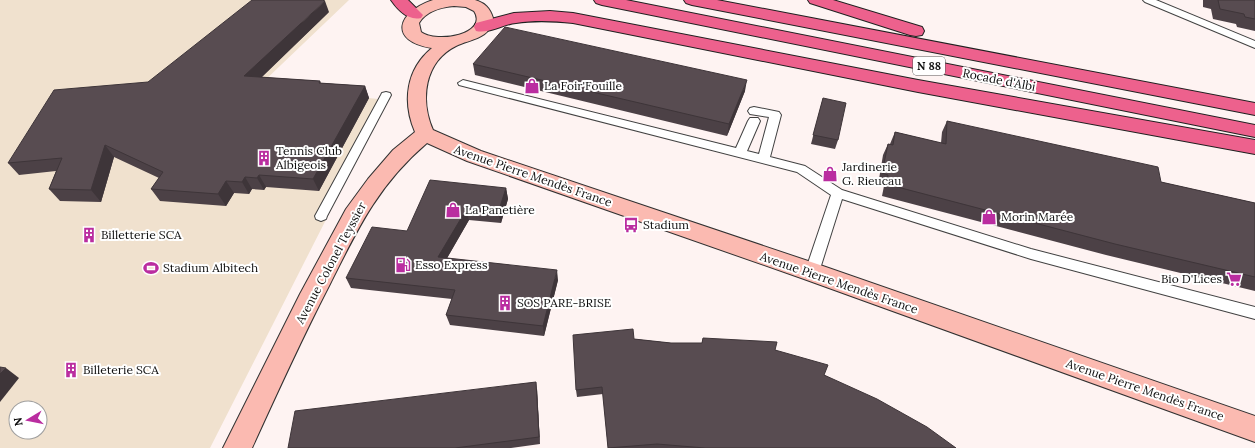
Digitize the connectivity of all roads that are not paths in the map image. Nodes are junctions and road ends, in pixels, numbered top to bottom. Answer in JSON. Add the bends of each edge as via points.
{"nodes":[{"id":1,"x":399,"y":0,"type":"edge"},
{"id":2,"x":602,"y":0,"type":"edge"},
{"id":3,"x":692,"y":0,"type":"edge"},
{"id":4,"x":816,"y":0,"type":"edge"},
{"id":5,"x":1148,"y":0,"type":"edge"},
{"id":6,"x":435,"y":3,"type":"edge"},
{"id":7,"x":473,"y":3,"type":"edge"},
{"id":8,"x":415,"y":15,"type":"junction"},
{"id":9,"x":482,"y":27,"type":"junction"},
{"id":10,"x":414,"y":35,"type":"junction"},
{"id":11,"x":450,"y":42,"type":"junction"},
{"id":12,"x":1255,"y":46,"type":"edge"},
{"id":13,"x":424,"y":67,"type":"junction"},
{"id":14,"x":1071,"y":74,"type":"junction"},
{"id":15,"x":463,"y":83,"type":"dead end"},
{"id":16,"x":386,"y":95,"type":"dead end"},
{"id":17,"x":1255,"y":109,"type":"edge"},
{"id":18,"x":1255,"y":131,"type":"edge"},
{"id":19,"x":425,"y":134,"type":"junction"},
{"id":20,"x":1255,"y":147,"type":"edge"},
{"id":21,"x":740,"y":153,"type":"junction"},
{"id":22,"x":764,"y":159,"type":"junction"},
{"id":23,"x":838,"y":193,"type":"junction"},
{"id":24,"x":321,"y":216,"type":"dead end"},
{"id":25,"x":812,"y":272,"type":"junction"},
{"id":26,"x":1255,"y":313,"type":"edge"},
{"id":27,"x":1255,"y":429,"type":"edge"},
{"id":28,"x":237,"y":448,"type":"edge"}],
"edges":[{"from":1,"to":8,"type":"highway"},
{"from":2,"to":18,"type":"highway","name":"Rocade d'Albi","number":"N 88"},
{"from":3,"to":14,"type":"highway","name":"Rocade d'Albi","number":"N 88"},
{"from":4,"to":14,"type":"highway","via":[[904,28],[1036,57]]},
{"from":5,"to":12,"type":"lane"},
{"from":6,"to":7,"type":"main road"},
{"from":6,"to":8,"type":"main road"},
{"from":7,"to":9,"type":"main road","via":[[484,14]]},
{"from":8,"to":10,"type":"main road","via":[[411,22]]},
{"from":9,"to":11,"type":"main road","via":[[470,37]]},
{"from":9,"to":20,"type":"highway","via":[[514,18],[573,18],[925,87]]},
{"from":10,"to":11,"type":"main road","via":[[429,42]]},
{"from":10,"to":13,"type":"main road"},
{"from":11,"to":13,"type":"main road"},
{"from":13,"to":19,"type":"main road","via":[[416,91],[416,108],[418,121]]},
{"from":14,"to":17,"type":"highway","name":"Rocade d'Albi","number":"N 88"},
{"from":15,"to":21,"type":"lane"},
{"from":16,"to":24,"type":"lane"},
{"from":19,"to":25,"type":"main road","name":"Avenue Pierre Mendès France","via":[[474,156]]},
{"from":19,"to":28,"type":"main road","name":"Avenue Colonel Teyssier","via":[[400,155],[375,184],[354,215]]},
{"from":21,"to":22,"type":"lane"},
{"from":21,"to":22,"type":"lane","via":[[754,116],[775,115]]},
{"from":22,"to":23,"type":"lane","via":[[801,169]]},
{"from":23,"to":25,"type":"lane"},
{"from":23,"to":26,"type":"lane","via":[[1031,254]]},
{"from":25,"to":27,"type":"main road","name":"Avenue Pierre Mendès France"}]}
